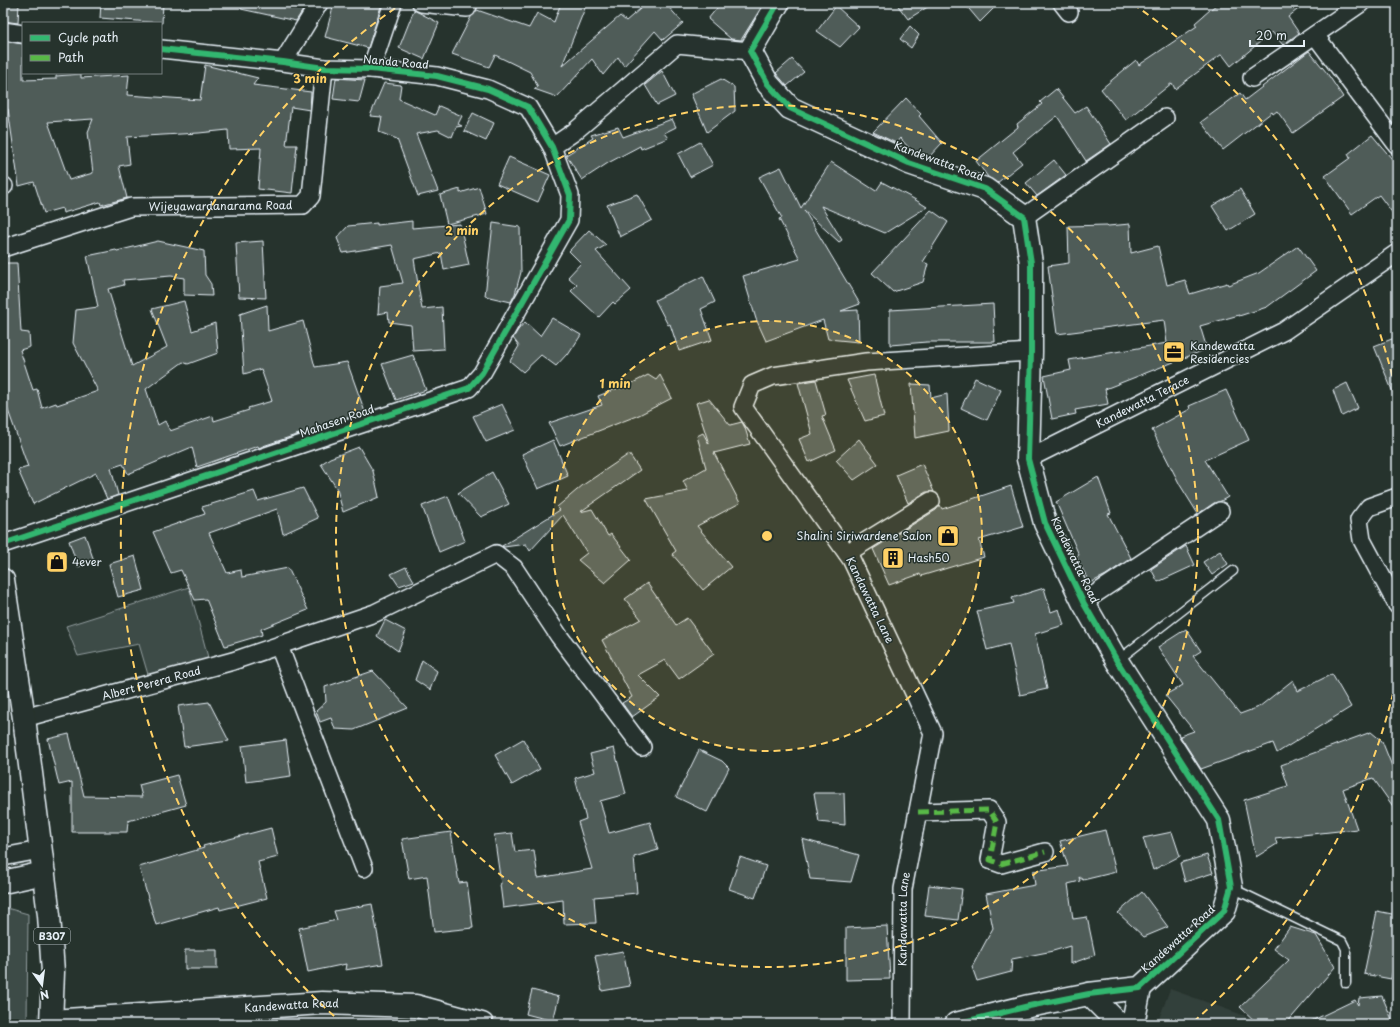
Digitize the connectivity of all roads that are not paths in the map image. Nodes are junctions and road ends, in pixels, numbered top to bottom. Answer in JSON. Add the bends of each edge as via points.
{"nodes":[{"id":1,"x":319,"y":3,"type":"edge"},
{"id":2,"x":393,"y":3,"type":"edge"},
{"id":3,"x":421,"y":3,"type":"edge"},
{"id":4,"x":468,"y":3,"type":"edge"},
{"id":5,"x":778,"y":3,"type":"edge"},
{"id":6,"x":1361,"y":3,"type":"edge"},
{"id":7,"x":3,"y":31,"type":"edge"},
{"id":8,"x":22,"y":34,"type":"edge"},
{"id":9,"x":1314,"y":36,"type":"junction"},
{"id":10,"x":162,"y":49,"type":"edge"},
{"id":11,"x":750,"y":51,"type":"junction"},
{"id":12,"x":283,"y":62,"type":"junction"},
{"id":13,"x":324,"y":68,"type":"junction"},
{"id":14,"x":370,"y":69,"type":"junction"},
{"id":15,"x":1252,"y":78,"type":"dead end"},
{"id":16,"x":1166,"y":118,"type":"dead end"},
{"id":17,"x":1397,"y":145,"type":"edge"},
{"id":18,"x":552,"y":147,"type":"junction"},
{"id":19,"x":570,"y":195,"type":"joint"},
{"id":20,"x":1024,"y":217,"type":"junction"},
{"id":21,"x":3,"y":248,"type":"edge"},
{"id":22,"x":1397,"y":253,"type":"edge"},
{"id":23,"x":1031,"y":352,"type":"junction"},
{"id":24,"x":1028,"y":459,"type":"junction"},
{"id":25,"x":1397,"y":497,"type":"edge"},
{"id":26,"x":931,"y":501,"type":"dead end"},
{"id":27,"x":1220,"y":511,"type":"dead end"},
{"id":28,"x":3,"y":544,"type":"edge"},
{"id":29,"x":847,"y":553,"type":"junction"},
{"id":30,"x":1233,"y":571,"type":"dead end"},
{"id":31,"x":3,"y":580,"type":"edge"},
{"id":32,"x":1083,"y":602,"type":"junction"},
{"id":33,"x":1397,"y":605,"type":"edge"},
{"id":34,"x":279,"y":646,"type":"junction"},
{"id":35,"x":1117,"y":660,"type":"junction"},
{"id":36,"x":24,"y":718,"type":"junction"},
{"id":37,"x":642,"y":748,"type":"dead end"},
{"id":38,"x":918,"y":812,"type":"junction"},
{"id":39,"x":40,"y":850,"type":"junction"},
{"id":40,"x":1045,"y":852,"type":"dead end"},
{"id":41,"x":3,"y":857,"type":"edge"},
{"id":42,"x":364,"y":868,"type":"dead end"},
{"id":43,"x":44,"y":873,"type":"junction"},
{"id":44,"x":3,"y":882,"type":"edge"},
{"id":45,"x":1231,"y":887,"type":"junction"},
{"id":46,"x":1346,"y":983,"type":"dead end"},
{"id":47,"x":1140,"y":988,"type":"junction"},
{"id":48,"x":1090,"y":994,"type":"junction"},
{"id":49,"x":51,"y":1022,"type":"edge"},
{"id":50,"x":482,"y":1024,"type":"edge"},
{"id":51,"x":902,"y":1024,"type":"edge"},
{"id":52,"x":956,"y":1024,"type":"edge"},
{"id":53,"x":1119,"y":1024,"type":"edge"},
{"id":54,"x":1133,"y":1024,"type":"edge"}],
"edges":[{"from":1,"to":12,"type":"street"},
{"from":2,"to":14,"type":"street"},
{"from":3,"to":4,"type":"street","via":[[467,8]]},
{"from":5,"to":11,"type":"street"},
{"from":6,"to":9,"type":"street"},
{"from":7,"to":8,"type":"street"},
{"from":9,"to":15,"type":"street"},
{"from":9,"to":17,"type":"street"},
{"from":10,"to":12,"type":"street","name":"Nanda Road"},
{"from":11,"to":18,"type":"street","via":[[677,44],[574,132]]},
{"from":11,"to":20,"type":"street","name":"Kandewatta Road","via":[[768,84],[790,108],[909,163],[986,189]]},
{"from":12,"to":13,"type":"street","name":"Nanda Road"},
{"from":13,"to":14,"type":"street","name":"Nanda Road"},
{"from":13,"to":21,"type":"street","name":"Wijeyawardanarama Road","via":[[311,196],[304,205],[131,207]]},
{"from":14,"to":18,"type":"street","name":"Nanda Road","via":[[437,76],[488,88],[528,107]]},
{"from":16,"to":20,"type":"street"},
{"from":18,"to":19,"type":"street","name":"Nanda Road"},
{"from":19,"to":28,"type":"street","name":"Mahasen Road","via":[[569,220],[482,374],[469,388]]},
{"from":20,"to":23,"type":"street","name":"Kandewatta Road","via":[[1030,263]]},
{"from":22,"to":24,"type":"street","name":"Kandewatta Terace","via":[[1284,331]]},
{"from":23,"to":24,"type":"street","name":"Kandewatta Road"},
{"from":23,"to":29,"type":"street","name":"Kandawatta Lane","via":[[866,362],[773,376],[752,385],[743,407]]},
{"from":24,"to":32,"type":"street","name":"Kandewatta Road","via":[[1045,523]]},
{"from":25,"to":33,"type":"street","via":[[1369,507],[1359,520],[1362,540]]},
{"from":26,"to":29,"type":"street"},
{"from":27,"to":32,"type":"street"},
{"from":29,"to":38,"type":"street","name":"Kandawatta Lane","via":[[933,733]]},
{"from":30,"to":35,"type":"lane"},
{"from":31,"to":36,"type":"street","number":"B307"},
{"from":32,"to":35,"type":"street","name":"Kandewatta Road"},
{"from":34,"to":36,"type":"street","name":"Albert Perera Road"},
{"from":34,"to":37,"type":"street","name":"Albert Perera Road","via":[[375,613],[496,554],[514,568],[559,636]]},
{"from":34,"to":42,"type":"street"},
{"from":35,"to":45,"type":"street","name":"Kandewatta Road","via":[[1219,820]]},
{"from":36,"to":39,"type":"street","number":"B307"},
{"from":38,"to":40,"type":"street","via":[[989,810],[997,822],[990,860],[1001,864]]},
{"from":38,"to":51,"type":"street","name":"Kandawatta Lane","via":[[903,889]]},
{"from":39,"to":41,"type":"street"},
{"from":39,"to":43,"type":"street","number":"B307"},
{"from":43,"to":44,"type":"street"},
{"from":43,"to":49,"type":"street","number":"B307","via":[[54,972]]},
{"from":45,"to":46,"type":"lane","via":[[1342,941],[1346,949]]},
{"from":45,"to":47,"type":"street","name":"Kandewatta Road","via":[[1224,911]]},
{"from":47,"to":48,"type":"street","name":"Kandewatta Road"},
{"from":47,"to":54,"type":"street","name":"Kandewatta Road"},
{"from":48,"to":52,"type":"street","name":"Kandewatta Road"},
{"from":48,"to":53,"type":"street"},
{"from":49,"to":50,"type":"street","name":"Kandewatta Road","via":[[322,1003],[416,1006]]}]}
